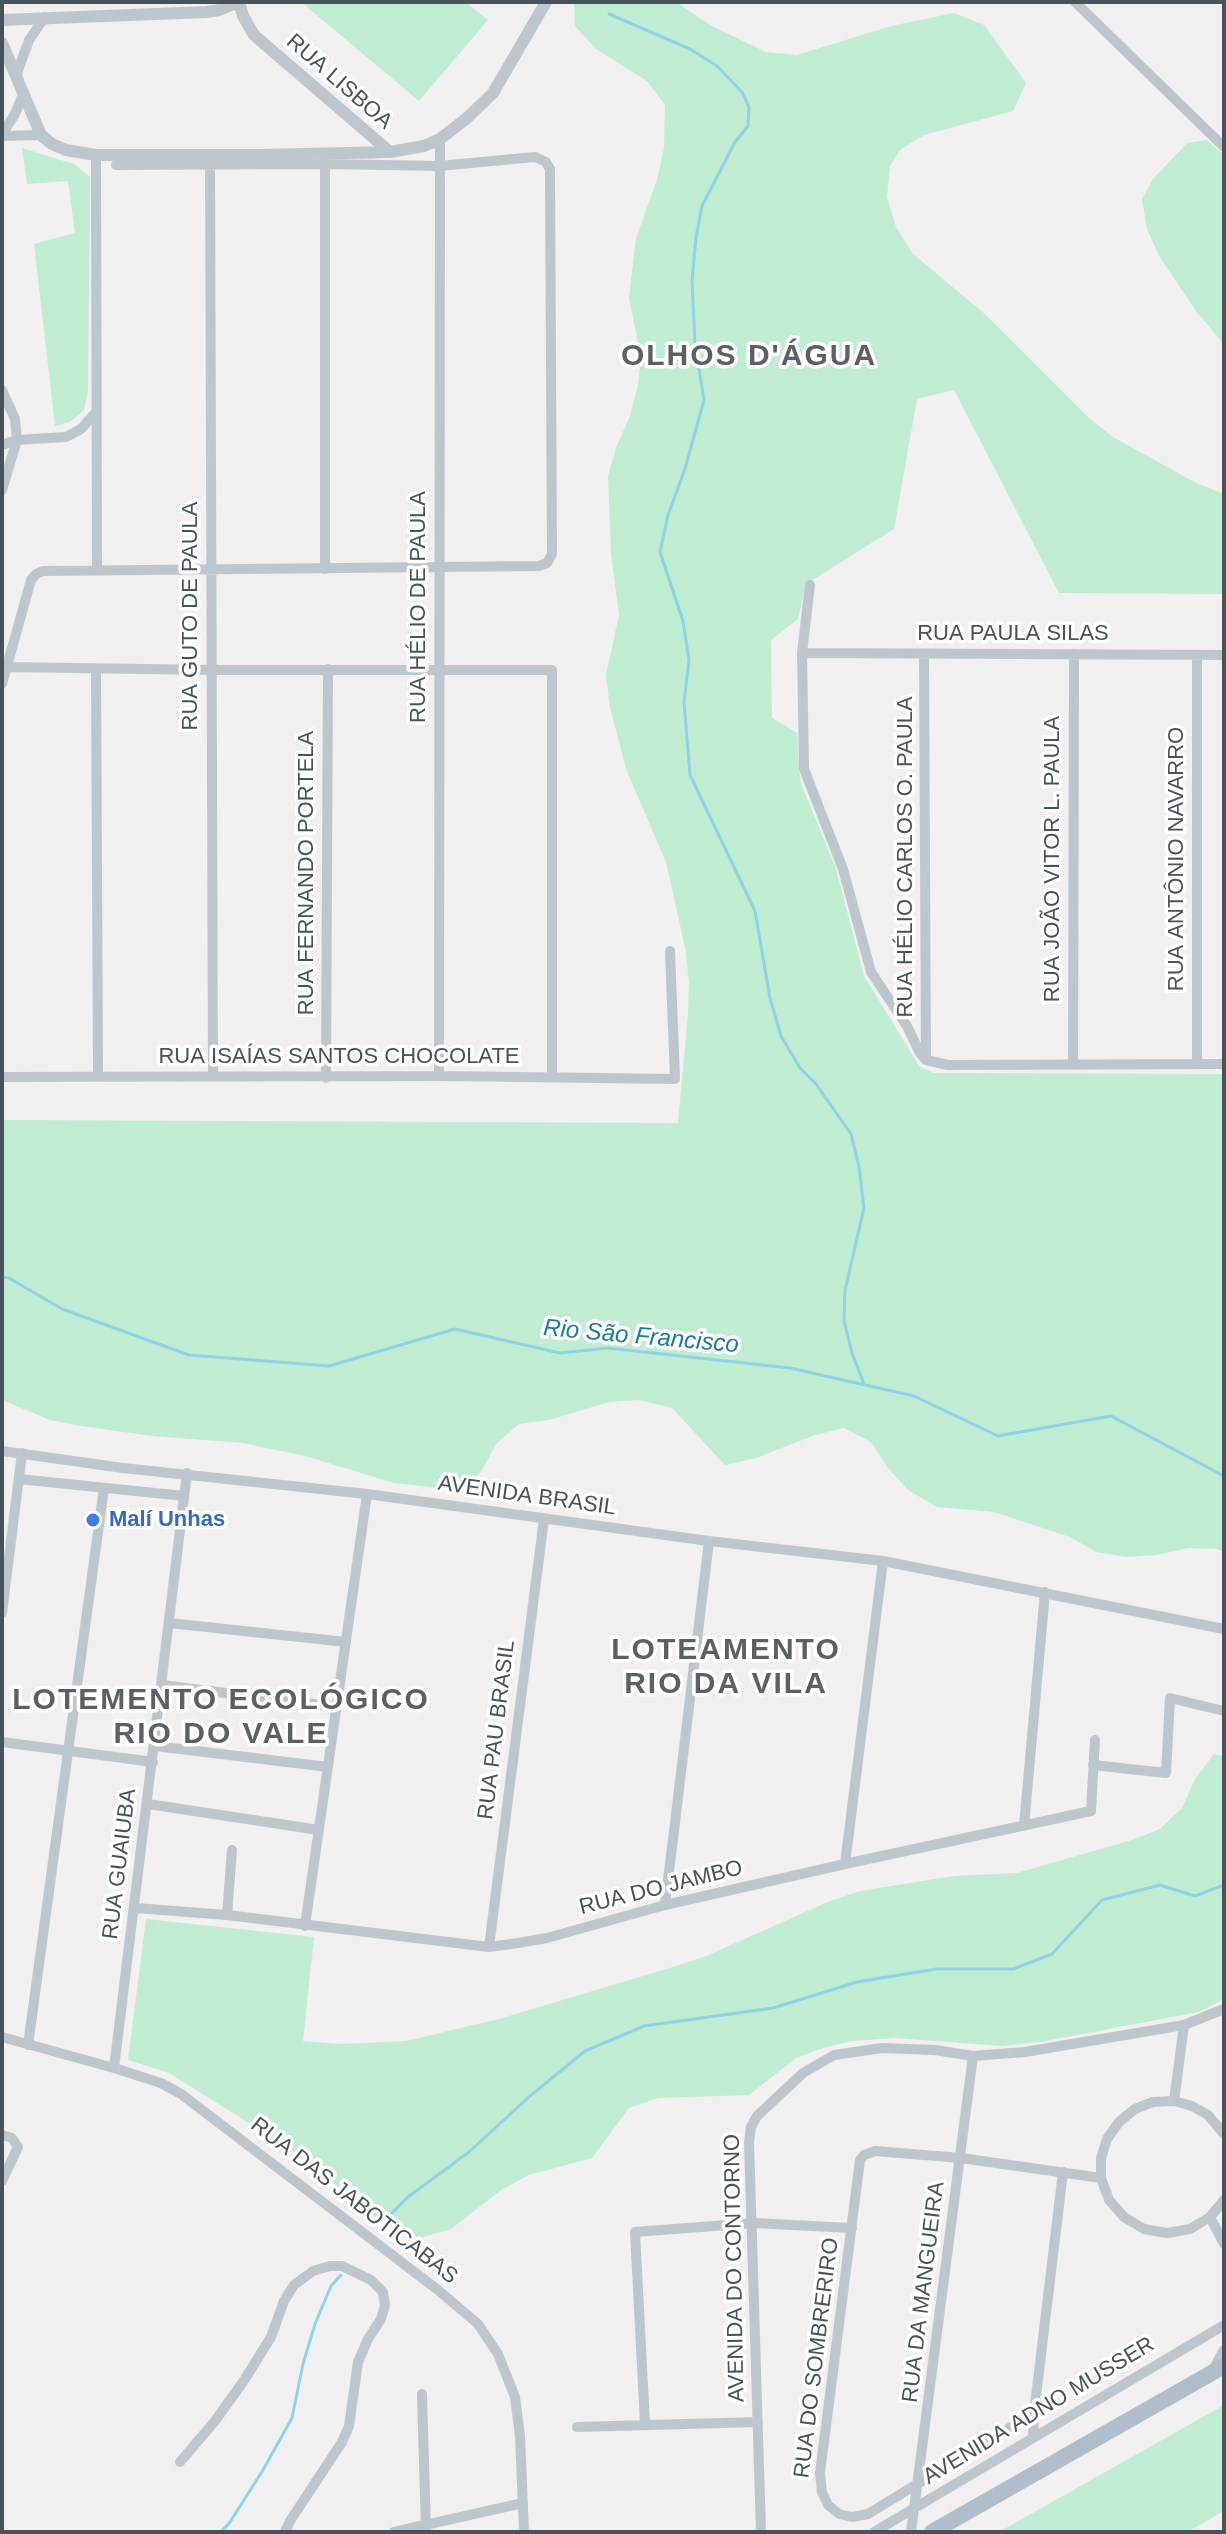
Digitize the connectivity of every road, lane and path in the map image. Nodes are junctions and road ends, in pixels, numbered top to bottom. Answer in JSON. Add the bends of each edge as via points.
{"nodes":[{"id":1,"x":238,"y":2,"type":"edge"},
{"id":2,"x":546,"y":2,"type":"edge"},
{"id":3,"x":1075,"y":2,"type":"edge"},
{"id":4,"x":45,"y":17,"type":"junction"},
{"id":5,"x":2,"y":20,"type":"edge"},
{"id":6,"x":2,"y":43,"type":"edge"},
{"id":7,"x":16,"y":76,"type":"junction"},
{"id":8,"x":23,"y":94,"type":"junction"},
{"id":9,"x":2,"y":135,"type":"edge"},
{"id":10,"x":41,"y":135,"type":"junction"},
{"id":11,"x":440,"y":139,"type":"junction"},
{"id":12,"x":1224,"y":147,"type":"edge"},
{"id":13,"x":390,"y":152,"type":"junction"},
{"id":14,"x":96,"y":155,"type":"junction"},
{"id":15,"x":325,"y":159,"type":"junction"},
{"id":16,"x":210,"y":160,"type":"junction"},
{"id":17,"x":116,"y":165,"type":"dead end"},
{"id":18,"x":439,"y":166,"type":"junction"},
{"id":19,"x":2,"y":390,"type":"edge"},
{"id":20,"x":96,"y":412,"type":"junction"},
{"id":21,"x":17,"y":440,"type":"junction"},
{"id":22,"x":2,"y":445,"type":"edge"},
{"id":23,"x":2,"y":490,"type":"edge"},
{"id":24,"x":210,"y":568,"type":"junction"},
{"id":25,"x":97,"y":569,"type":"junction"},
{"id":26,"x":325,"y":569,"type":"junction"},
{"id":27,"x":440,"y":569,"type":"junction"},
{"id":28,"x":810,"y":585,"type":"dead end"},
{"id":29,"x":802,"y":653,"type":"junction"},
{"id":30,"x":924,"y":654,"type":"junction"},
{"id":31,"x":1074,"y":654,"type":"junction"},
{"id":32,"x":1197,"y":655,"type":"junction"},
{"id":33,"x":1224,"y":655,"type":"edge"},
{"id":34,"x":7,"y":667,"type":"junction"},
{"id":35,"x":328,"y":669,"type":"junction"},
{"id":36,"x":96,"y":670,"type":"junction"},
{"id":37,"x":212,"y":670,"type":"junction"},
{"id":38,"x":438,"y":670,"type":"junction"},
{"id":39,"x":2,"y":684,"type":"edge"},
{"id":40,"x":670,"y":951,"type":"dead end"},
{"id":41,"x":926,"y":1060,"type":"junction"},
{"id":42,"x":1073,"y":1064,"type":"junction"},
{"id":43,"x":1197,"y":1064,"type":"junction"},
{"id":44,"x":1224,"y":1064,"type":"edge"},
{"id":45,"x":439,"y":1076,"type":"junction"},
{"id":46,"x":552,"y":1076,"type":"junction"},
{"id":47,"x":2,"y":1077,"type":"edge"},
{"id":48,"x":98,"y":1077,"type":"junction"},
{"id":49,"x":213,"y":1077,"type":"junction"},
{"id":50,"x":326,"y":1078,"type":"junction"},
{"id":51,"x":2,"y":1451,"type":"edge"},
{"id":52,"x":22,"y":1453,"type":"junction"},
{"id":53,"x":187,"y":1473,"type":"junction"},
{"id":54,"x":19,"y":1479,"type":"junction"},
{"id":55,"x":104,"y":1488,"type":"junction"},
{"id":56,"x":367,"y":1494,"type":"junction"},
{"id":57,"x":184,"y":1496,"type":"junction"},
{"id":58,"x":544,"y":1519,"type":"junction"},
{"id":59,"x":709,"y":1541,"type":"junction"},
{"id":60,"x":883,"y":1561,"type":"junction"},
{"id":61,"x":1045,"y":1592,"type":"junction"},
{"id":62,"x":2,"y":1613,"type":"edge"},
{"id":63,"x":169,"y":1623,"type":"junction"},
{"id":64,"x":1224,"y":1629,"type":"edge"},
{"id":65,"x":346,"y":1642,"type":"junction"},
{"id":66,"x":162,"y":1685,"type":"junction"},
{"id":67,"x":337,"y":1707,"type":"junction"},
{"id":68,"x":1224,"y":1711,"type":"edge"},
{"id":69,"x":1095,"y":1740,"type":"dead end"},
{"id":70,"x":2,"y":1742,"type":"edge"},
{"id":71,"x":155,"y":1746,"type":"junction"},
{"id":72,"x":70,"y":1751,"type":"junction"},
{"id":73,"x":153,"y":1762,"type":"junction"},
{"id":74,"x":1093,"y":1765,"type":"junction"},
{"id":75,"x":328,"y":1767,"type":"junction"},
{"id":76,"x":148,"y":1804,"type":"junction"},
{"id":77,"x":1024,"y":1826,"type":"junction"},
{"id":78,"x":319,"y":1830,"type":"junction"},
{"id":79,"x":232,"y":1850,"type":"dead end"},
{"id":80,"x":845,"y":1864,"type":"junction"},
{"id":81,"x":665,"y":1905,"type":"junction"},
{"id":82,"x":135,"y":1908,"type":"junction"},
{"id":83,"x":227,"y":1915,"type":"junction"},
{"id":84,"x":305,"y":1926,"type":"junction"},
{"id":85,"x":489,"y":1947,"type":"junction"},
{"id":86,"x":1224,"y":2009,"type":"edge"},
{"id":87,"x":1184,"y":2025,"type":"junction"},
{"id":88,"x":2,"y":2037,"type":"edge"},
{"id":89,"x":28,"y":2045,"type":"junction"},
{"id":90,"x":973,"y":2056,"type":"junction"},
{"id":91,"x":114,"y":2068,"type":"junction"},
{"id":92,"x":1174,"y":2101,"type":"junction"},
{"id":93,"x":1224,"y":2134,"type":"edge"},
{"id":94,"x":7,"y":2137,"type":"edge"},
{"id":95,"x":961,"y":2158,"type":"junction"},
{"id":96,"x":1063,"y":2172,"type":"junction"},
{"id":97,"x":1101,"y":2178,"type":"junction"},
{"id":98,"x":2,"y":2181,"type":"edge"},
{"id":99,"x":1224,"y":2200,"type":"edge"},
{"id":100,"x":1210,"y":2217,"type":"junction"},
{"id":101,"x":753,"y":2223,"type":"junction"},
{"id":102,"x":852,"y":2228,"type":"junction"},
{"id":103,"x":1224,"y":2244,"type":"edge"},
{"id":104,"x":1224,"y":2325,"type":"edge"},
{"id":105,"x":1224,"y":2350,"type":"edge"},
{"id":106,"x":1218,"y":2369,"type":"edge"},
{"id":107,"x":422,"y":2394,"type":"dead end"},
{"id":108,"x":1034,"y":2413,"type":"junction"},
{"id":109,"x":758,"y":2422,"type":"junction"},
{"id":110,"x":645,"y":2424,"type":"junction"},
{"id":111,"x":577,"y":2427,"type":"dead end"},
{"id":112,"x":1033,"y":2436,"type":"junction"},
{"id":113,"x":180,"y":2462,"type":"dead end"},
{"id":114,"x":918,"y":2483,"type":"junction"},
{"id":115,"x":523,"y":2503,"type":"junction"},
{"id":116,"x":914,"y":2509,"type":"junction"},
{"id":117,"x":426,"y":2529,"type":"edge"},
{"id":118,"x":285,"y":2532,"type":"edge"},
{"id":119,"x":394,"y":2532,"type":"edge"},
{"id":120,"x":524,"y":2532,"type":"edge"},
{"id":121,"x":761,"y":2532,"type":"edge"},
{"id":122,"x":874,"y":2532,"type":"edge"},
{"id":123,"x":911,"y":2532,"type":"edge"},
{"id":124,"x":932,"y":2532,"type":"edge"}],
"edges":[{"from":1,"to":4,"type":"street","via":[[207,12]]},
{"from":1,"to":13,"type":"street","name":"RUA LISBOA","via":[[254,35]]},
{"from":2,"to":11,"type":"street","via":[[493,93]]},
{"from":3,"to":12,"type":"street"},
{"from":4,"to":5,"type":"street"},
{"from":4,"to":7,"type":"street","via":[[29,40]]},
{"from":6,"to":7,"type":"street"},
{"from":7,"to":8,"type":"street"},
{"from":8,"to":9,"type":"street"},
{"from":8,"to":10,"type":"street"},
{"from":9,"to":10,"type":"street"},
{"from":10,"to":14,"type":"street","via":[[66,150]]},
{"from":11,"to":13,"type":"street"},
{"from":11,"to":18,"type":"street","name":"RUA HÉLIO DE PAULA"},
{"from":13,"to":15,"type":"street"},
{"from":14,"to":16,"type":"street"},
{"from":14,"to":20,"type":"street"},
{"from":15,"to":16,"type":"street"},
{"from":15,"to":18,"type":"street"},
{"from":15,"to":26,"type":"street"},
{"from":16,"to":17,"type":"street"},
{"from":16,"to":24,"type":"street","name":"RUA GUTO DE PAULA"},
{"from":18,"to":27,"type":"street","name":"RUA HÉLIO DE PAULA"},
{"from":18,"to":27,"type":"street","via":[[535,157],[550,169],[550,560],[539,566]]},
{"from":19,"to":21,"type":"street","via":[[15,419]]},
{"from":20,"to":21,"type":"street","via":[[66,437]]},
{"from":20,"to":25,"type":"street"},
{"from":21,"to":22,"type":"street"},
{"from":21,"to":23,"type":"street"},
{"from":24,"to":25,"type":"street"},
{"from":24,"to":26,"type":"street"},
{"from":24,"to":37,"type":"street","name":"RUA GUTO DE PAULA"},
{"from":25,"to":34,"type":"street","via":[[36,574]]},
{"from":26,"to":27,"type":"street"},
{"from":27,"to":38,"type":"street","name":"RUA HÉLIO DE PAULA"},
{"from":28,"to":29,"type":"street"},
{"from":29,"to":30,"type":"street","name":"RUA PAULA SILAS"},
{"from":29,"to":41,"type":"street","via":[[807,783],[843,869],[871,972]]},
{"from":30,"to":31,"type":"street","name":"RUA PAULA SILAS"},
{"from":30,"to":41,"type":"street","name":"RUA HÉLIO CARLOS O. PAULA"},
{"from":31,"to":32,"type":"street","name":"RUA PAULA SILAS"},
{"from":31,"to":42,"type":"street","name":"RUA JOÃO VITOR L. PAULA"},
{"from":32,"to":33,"type":"street","name":"RUA PAULA SILAS"},
{"from":32,"to":43,"type":"street","name":"RUA ANTÔNIO NAVARRO"},
{"from":34,"to":36,"type":"street"},
{"from":34,"to":39,"type":"street"},
{"from":35,"to":37,"type":"street"},
{"from":35,"to":38,"type":"street"},
{"from":35,"to":50,"type":"street","name":"RUA FERNANDO PORTELA"},
{"from":36,"to":37,"type":"street"},
{"from":36,"to":48,"type":"street"},
{"from":37,"to":49,"type":"street","name":"RUA GUTO DE PAULA"},
{"from":38,"to":45,"type":"street","name":"RUA HÉLIO DE PAULA"},
{"from":38,"to":46,"type":"street","via":[[552,670]]},
{"from":40,"to":46,"type":"street","name":"RUA ISAÍAS SANTOS CHOCOLATE","via":[[675,1079]]},
{"from":41,"to":42,"type":"street","via":[[948,1065]]},
{"from":42,"to":43,"type":"street"},
{"from":43,"to":44,"type":"street"},
{"from":45,"to":46,"type":"street","name":"RUA ISAÍAS SANTOS CHOCOLATE"},
{"from":45,"to":50,"type":"street","name":"RUA ISAÍAS SANTOS CHOCOLATE"},
{"from":47,"to":48,"type":"street","name":"RUA ISAÍAS SANTOS CHOCOLATE"},
{"from":48,"to":49,"type":"street","name":"RUA ISAÍAS SANTOS CHOCOLATE"},
{"from":49,"to":50,"type":"street","name":"RUA ISAÍAS SANTOS CHOCOLATE"},
{"from":51,"to":52,"type":"street","name":"AVENIDA BRASIL"},
{"from":52,"to":53,"type":"street","name":"AVENIDA BRASIL"},
{"from":52,"to":54,"type":"street"},
{"from":53,"to":56,"type":"street","name":"AVENIDA BRASIL"},
{"from":53,"to":57,"type":"street","name":"RUA GUAIUBA"},
{"from":54,"to":55,"type":"street"},
{"from":54,"to":62,"type":"street"},
{"from":55,"to":57,"type":"street"},
{"from":55,"to":72,"type":"street"},
{"from":56,"to":58,"type":"street","name":"AVENIDA BRASIL"},
{"from":56,"to":65,"type":"street"},
{"from":57,"to":63,"type":"street","name":"RUA GUAIUBA"},
{"from":58,"to":59,"type":"street","name":"AVENIDA BRASIL"},
{"from":58,"to":85,"type":"street","name":"RUA PAU BRASIL"},
{"from":59,"to":60,"type":"street","name":"AVENIDA BRASIL"},
{"from":59,"to":81,"type":"street"},
{"from":60,"to":61,"type":"street","name":"AVENIDA BRASIL"},
{"from":60,"to":80,"type":"street"},
{"from":61,"to":64,"type":"street","name":"AVENIDA BRASIL"},
{"from":61,"to":77,"type":"street"},
{"from":63,"to":65,"type":"street"},
{"from":63,"to":66,"type":"street","name":"RUA GUAIUBA"},
{"from":65,"to":67,"type":"street"},
{"from":66,"to":67,"type":"street"},
{"from":66,"to":71,"type":"street","name":"RUA GUAIUBA"},
{"from":67,"to":75,"type":"street"},
{"from":68,"to":74,"type":"street","via":[[1170,1698],[1166,1773]]},
{"from":69,"to":74,"type":"street"},
{"from":70,"to":72,"type":"street"},
{"from":71,"to":73,"type":"street","name":"RUA GUAIUBA"},
{"from":71,"to":75,"type":"street"},
{"from":72,"to":73,"type":"street"},
{"from":72,"to":89,"type":"street"},
{"from":73,"to":76,"type":"street","name":"RUA GUAIUBA"},
{"from":74,"to":77,"type":"street","name":"RUA DO JAMBO","via":[[1091,1811]]},
{"from":75,"to":78,"type":"street"},
{"from":76,"to":78,"type":"street"},
{"from":76,"to":82,"type":"street","name":"RUA GUAIUBA"},
{"from":77,"to":80,"type":"street","name":"RUA DO JAMBO"},
{"from":78,"to":84,"type":"street"},
{"from":79,"to":83,"type":"street"},
{"from":80,"to":81,"type":"street","name":"RUA DO JAMBO"},
{"from":81,"to":85,"type":"street","name":"RUA DO JAMBO","via":[[547,1938]]},
{"from":82,"to":83,"type":"street","name":"RUA DO JAMBO"},
{"from":82,"to":91,"type":"street","name":"RUA GUAIUBA"},
{"from":83,"to":84,"type":"street","name":"RUA DO JAMBO"},
{"from":84,"to":85,"type":"street","name":"RUA DO JAMBO"},
{"from":86,"to":87,"type":"street","name":"AVENIDA DO CONTORNO"},
{"from":87,"to":90,"type":"street","name":"AVENIDA DO CONTORNO"},
{"from":87,"to":92,"type":"street"},
{"from":88,"to":89,"type":"street","name":"RUA DAS JABOTICABAS"},
{"from":89,"to":91,"type":"street","name":"RUA DAS JABOTICABAS"},
{"from":90,"to":95,"type":"street","name":"RUA DA MANGUEIRA"},
{"from":90,"to":101,"type":"street","name":"AVENIDA DO CONTORNO","via":[[882,2048],[834,2055],[803,2073],[751,2127]]},
{"from":91,"to":115,"type":"street","name":"RUA DAS JABOTICABAS","via":[[181,2094],[478,2324],[498,2354],[515,2397]]},
{"from":92,"to":93,"type":"street","via":[[1208,2115]]},
{"from":92,"to":97,"type":"street","via":[[1153,2102],[1119,2122],[1104,2148]]},
{"from":94,"to":98,"type":"street","via":[[18,2147]]},
{"from":95,"to":96,"type":"street"},
{"from":95,"to":102,"type":"street","name":"RUA DO SOMBRERIRO","via":[[875,2151],[864,2155]]},
{"from":95,"to":114,"type":"street","name":"RUA DA MANGUEIRA"},
{"from":96,"to":97,"type":"street"},
{"from":96,"to":108,"type":"street"},
{"from":97,"to":100,"type":"street","via":[[1109,2200],[1144,2229],[1190,2229]]},
{"from":99,"to":100,"type":"street"},
{"from":100,"to":103,"type":"street"},
{"from":101,"to":102,"type":"street"},
{"from":101,"to":109,"type":"street","name":"AVENIDA DO CONTORNO"},
{"from":101,"to":110,"type":"street","via":[[635,2232]]},
{"from":102,"to":114,"type":"street","name":"RUA DO SOMBRERIRO","via":[[820,2473],[822,2492],[828,2505],[852,2517],[868,2514]]},
{"from":104,"to":112,"type":"street","name":"AVENIDA ADNO MUSSER"},
{"from":105,"to":106,"type":"street"},
{"from":106,"to":124,"type":"main road"},
{"from":107,"to":117,"type":"street"},
{"from":108,"to":112,"type":"street"},
{"from":108,"to":114,"type":"street","name":"RUA DO SOMBRERIRO"},
{"from":109,"to":110,"type":"street"},
{"from":109,"to":121,"type":"street","name":"AVENIDA DO CONTORNO"},
{"from":110,"to":111,"type":"street"},
{"from":112,"to":116,"type":"street","name":"AVENIDA ADNO MUSSER"},
{"from":113,"to":118,"type":"street","via":[[245,2379],[294,2285],[330,2266],[371,2280],[383,2292],[385,2305],[358,2362],[349,2426]]},
{"from":114,"to":116,"type":"street","name":"RUA DA MANGUEIRA"},
{"from":115,"to":117,"type":"street"},
{"from":115,"to":120,"type":"street","name":"RUA DAS JABOTICABAS"},
{"from":116,"to":122,"type":"street","name":"AVENIDA ADNO MUSSER"},
{"from":116,"to":123,"type":"street","name":"RUA DA MANGUEIRA"},
{"from":117,"to":119,"type":"street"}]}
